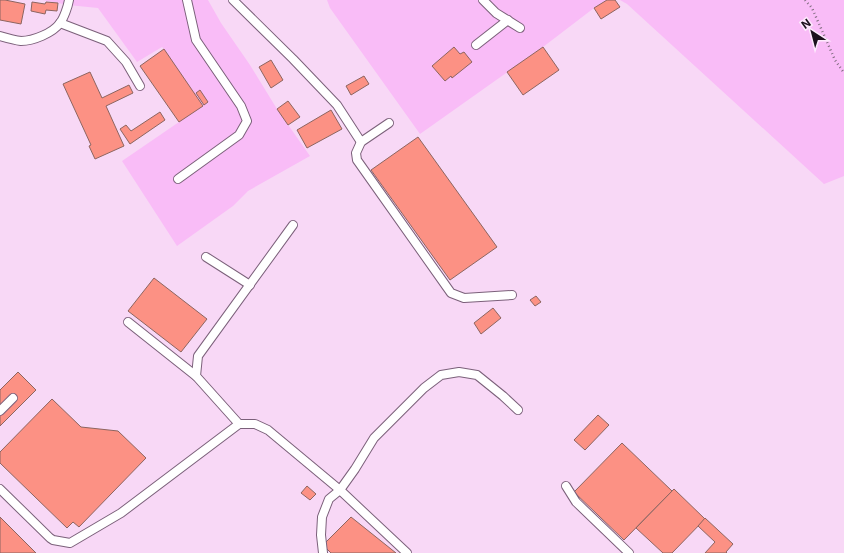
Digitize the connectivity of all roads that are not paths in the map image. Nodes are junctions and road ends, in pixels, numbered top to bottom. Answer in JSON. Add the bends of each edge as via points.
{"nodes":[{"id":1,"x":69,"y":0,"type":"edge"},
{"id":2,"x":187,"y":0,"type":"edge"},
{"id":3,"x":233,"y":0,"type":"edge"},
{"id":4,"x":483,"y":0,"type":"edge"},
{"id":5,"x":508,"y":20,"type":"junction"},
{"id":6,"x":60,"y":23,"type":"junction"},
{"id":7,"x":520,"y":28,"type":"dead end"},
{"id":8,"x":0,"y":36,"type":"edge"},
{"id":9,"x":476,"y":45,"type":"dead end"},
{"id":10,"x":140,"y":86,"type":"dead end"},
{"id":11,"x":389,"y":123,"type":"dead end"},
{"id":12,"x":361,"y":142,"type":"junction"},
{"id":13,"x":178,"y":179,"type":"dead end"},
{"id":14,"x":293,"y":225,"type":"dead end"},
{"id":15,"x":206,"y":257,"type":"dead end"},
{"id":16,"x":250,"y":285,"type":"junction"},
{"id":17,"x":512,"y":296,"type":"dead end"},
{"id":18,"x":128,"y":322,"type":"dead end"},
{"id":19,"x":196,"y":376,"type":"junction"},
{"id":20,"x":13,"y":398,"type":"dead end"},
{"id":21,"x":518,"y":410,"type":"dead end"},
{"id":22,"x":0,"y":411,"type":"edge"},
{"id":23,"x":239,"y":424,"type":"junction"},
{"id":24,"x":566,"y":486,"type":"dead end"},
{"id":25,"x":0,"y":489,"type":"edge"},
{"id":26,"x":340,"y":490,"type":"junction"},
{"id":27,"x":323,"y":553,"type":"edge"},
{"id":28,"x":407,"y":553,"type":"edge"},
{"id":29,"x":629,"y":553,"type":"edge"}],
"edges":[{"from":1,"to":6,"type":"lane"},
{"from":2,"to":13,"type":"lane","via":[[196,40],[241,106],[247,121],[240,135]]},
{"from":3,"to":12,"type":"lane","via":[[337,105]]},
{"from":4,"to":5,"type":"lane","via":[[496,13]]},
{"from":5,"to":7,"type":"lane"},
{"from":5,"to":9,"type":"lane"},
{"from":6,"to":8,"type":"lane","via":[[48,34],[36,38],[22,41]]},
{"from":6,"to":10,"type":"lane","via":[[107,41],[126,62]]},
{"from":11,"to":12,"type":"lane"},
{"from":12,"to":17,"type":"lane","via":[[356,153],[357,160],[451,293],[464,298]]},
{"from":14,"to":16,"type":"lane"},
{"from":15,"to":16,"type":"lane"},
{"from":16,"to":19,"type":"lane","via":[[198,356]]},
{"from":18,"to":19,"type":"lane"},
{"from":19,"to":23,"type":"lane"},
{"from":20,"to":22,"type":"lane"},
{"from":21,"to":26,"type":"lane","via":[[477,375],[459,372],[441,375],[424,388],[374,438]]},
{"from":23,"to":25,"type":"lane","via":[[121,513],[70,543],[50,538]]},
{"from":23,"to":26,"type":"lane","via":[[255,424],[268,430]]},
{"from":24,"to":29,"type":"lane","via":[[576,502]]},
{"from":26,"to":27,"type":"lane","via":[[328,498],[322,517]]},
{"from":26,"to":28,"type":"lane"}]}
